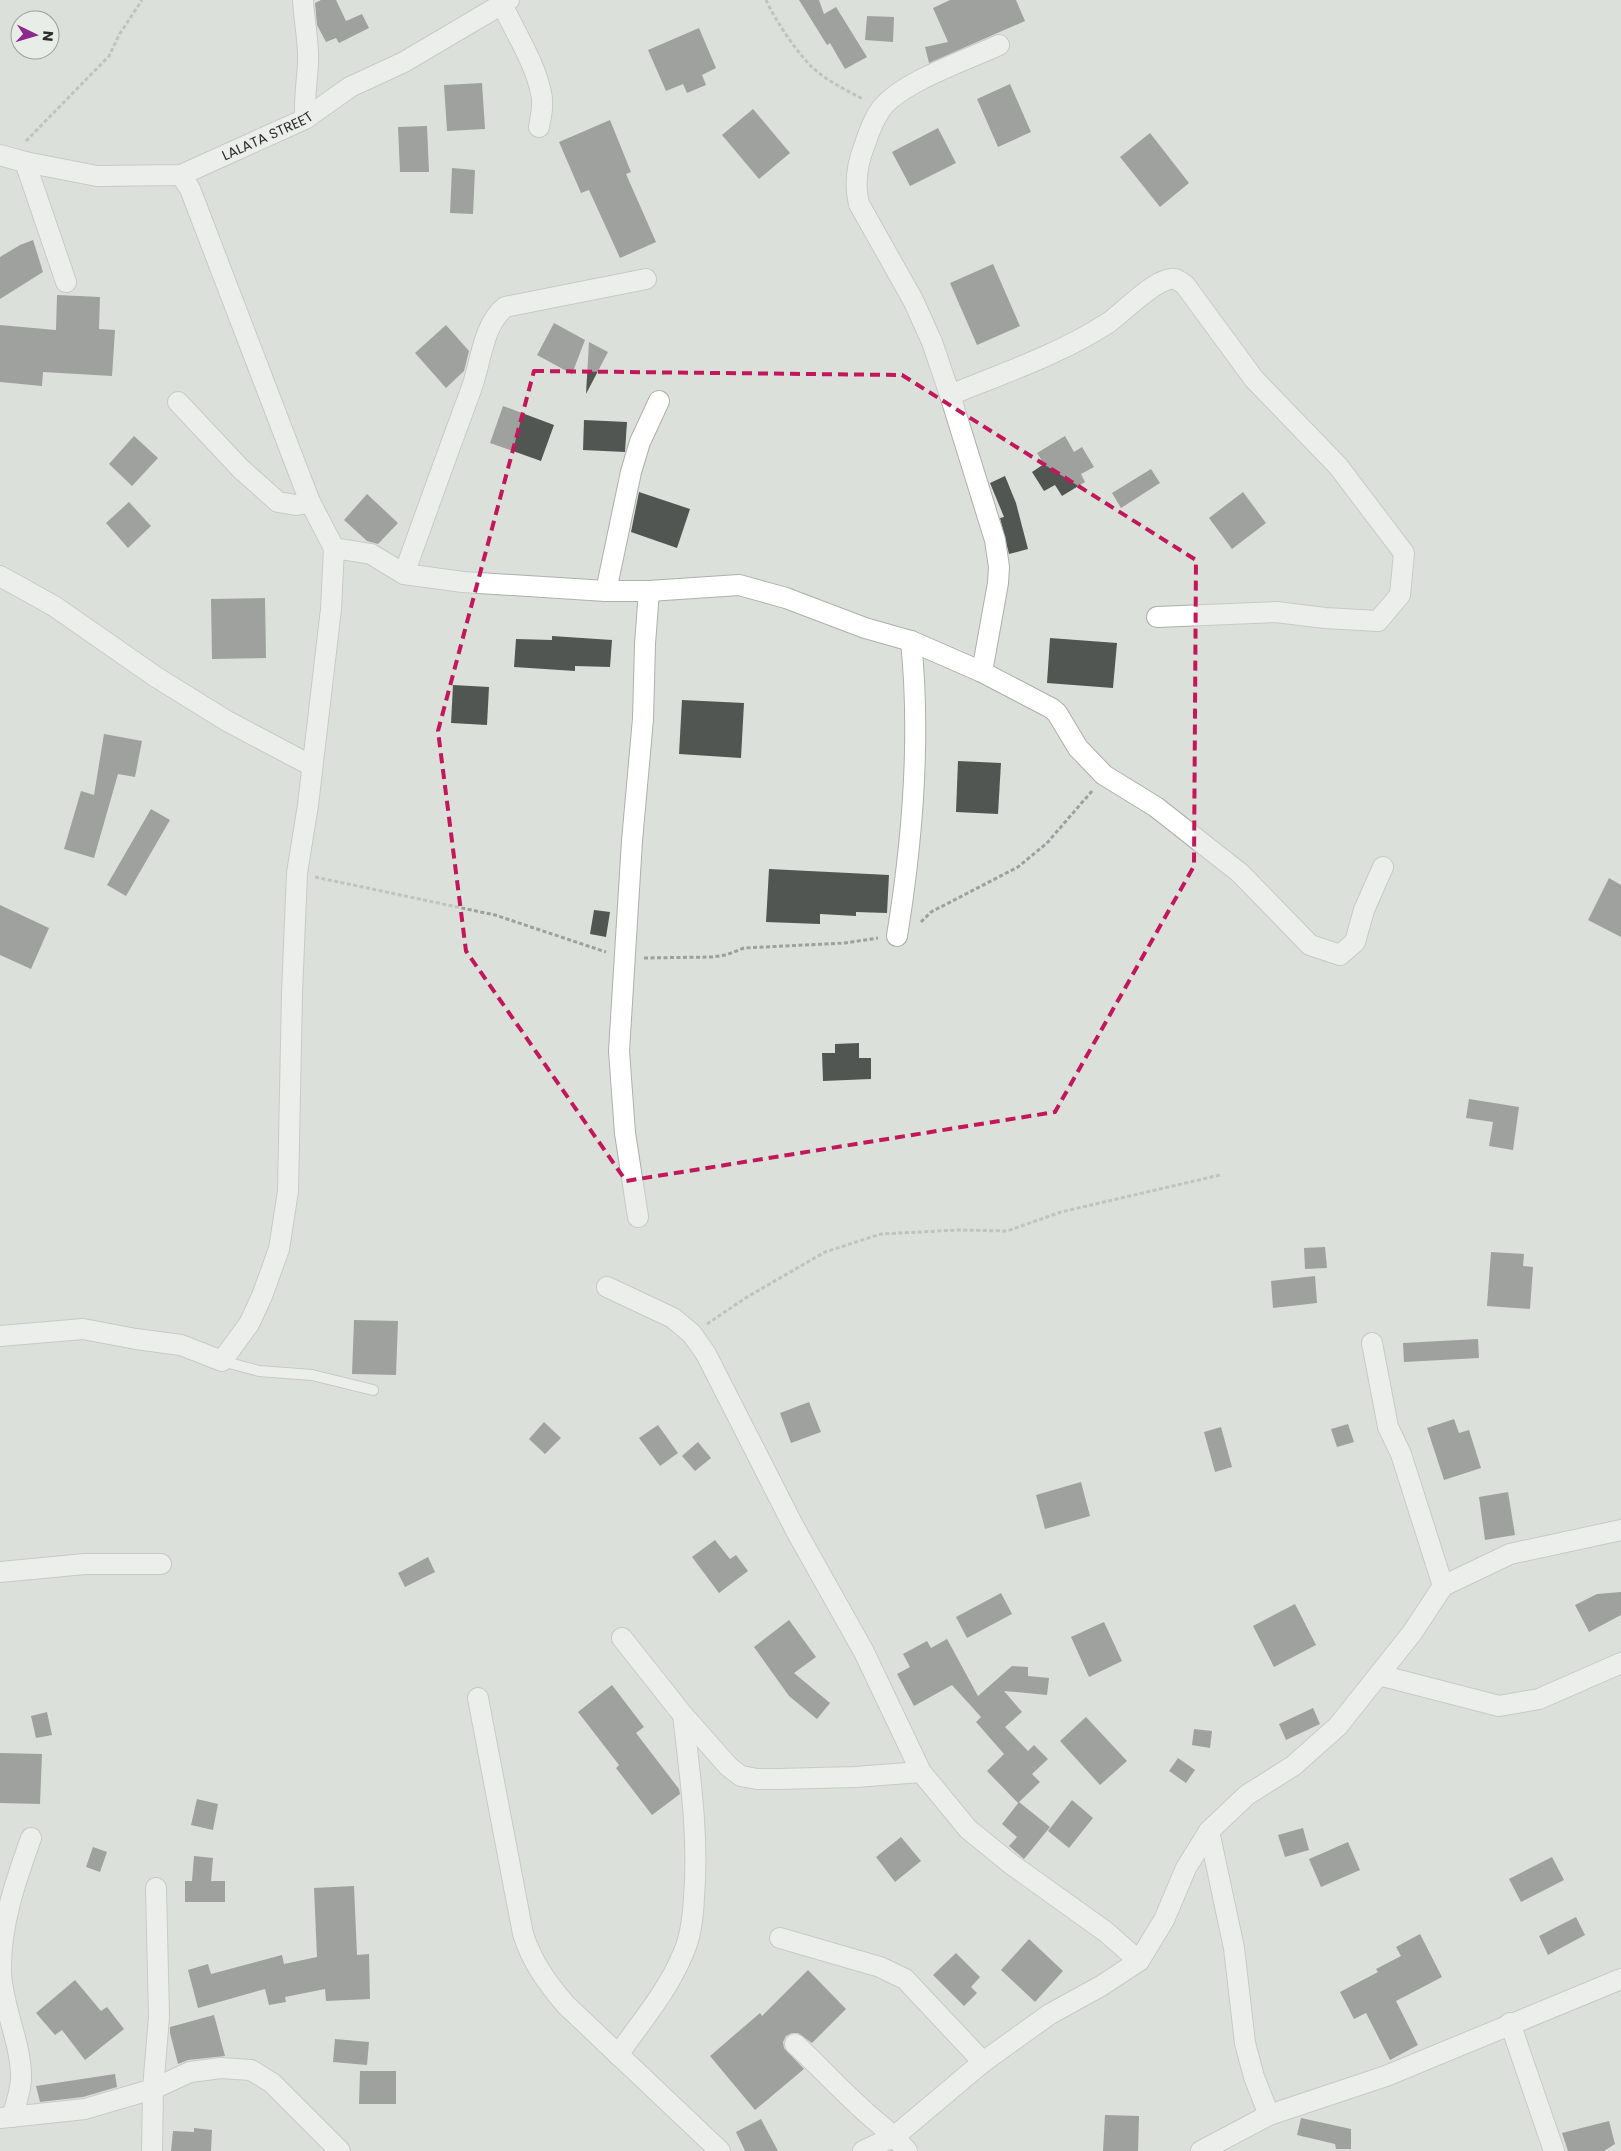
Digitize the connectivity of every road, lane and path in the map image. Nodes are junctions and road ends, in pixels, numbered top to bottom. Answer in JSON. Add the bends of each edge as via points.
{"nodes":[{"id":1,"x":142,"y":0,"type":"edge"},
{"id":2,"x":303,"y":0,"type":"edge"},
{"id":3,"x":766,"y":0,"type":"edge"},
{"id":4,"x":505,"y":2,"type":"edge"},
{"id":5,"x":999,"y":45,"type":"dead end"},
{"id":6,"x":882,"y":108,"type":"junction"},
{"id":7,"x":305,"y":118,"type":"junction"},
{"id":8,"x":538,"y":127,"type":"dead end"},
{"id":9,"x":12,"y":158,"type":"edge"},
{"id":10,"x":181,"y":175,"type":"junction"},
{"id":11,"x":646,"y":279,"type":"dead end"},
{"id":12,"x":66,"y":282,"type":"dead end"},
{"id":13,"x":950,"y":395,"type":"junction"},
{"id":14,"x":659,"y":401,"type":"dead end"},
{"id":15,"x":178,"y":402,"type":"dead end"},
{"id":16,"x":310,"y":502,"type":"junction"},
{"id":17,"x":334,"y":548,"type":"junction"},
{"id":18,"x":404,"y":574,"type":"junction"},
{"id":19,"x":0,"y":576,"type":"edge"},
{"id":20,"x":606,"y":591,"type":"junction"},
{"id":21,"x":649,"y":591,"type":"junction"},
{"id":22,"x":1157,"y":617,"type":"dead end"},
{"id":23,"x":911,"y":641,"type":"junction"},
{"id":24,"x":982,"y":672,"type":"junction"},
{"id":25,"x":312,"y":766,"type":"junction"},
{"id":26,"x":1384,"y":867,"type":"dead end"},
{"id":27,"x":298,"y":873,"type":"junction"},
{"id":28,"x":897,"y":936,"type":"dead end"},
{"id":29,"x":624,"y":958,"type":"junction"},
{"id":30,"x":1220,"y":1175,"type":"dead end"},
{"id":31,"x":638,"y":1217,"type":"dead end"},
{"id":32,"x":607,"y":1288,"type":"dead end"},
{"id":33,"x":692,"y":1334,"type":"junction"},
{"id":34,"x":0,"y":1336,"type":"edge"},
{"id":35,"x":1372,"y":1343,"type":"dead end"},
{"id":36,"x":222,"y":1360,"type":"junction"},
{"id":37,"x":373,"y":1390,"type":"dead end"},
{"id":38,"x":1621,"y":1530,"type":"edge"},
{"id":39,"x":161,"y":1564,"type":"dead end"},
{"id":40,"x":0,"y":1572,"type":"edge"},
{"id":41,"x":1443,"y":1586,"type":"junction"},
{"id":42,"x":622,"y":1638,"type":"dead end"},
{"id":43,"x":1621,"y":1663,"type":"edge"},
{"id":44,"x":1379,"y":1675,"type":"junction"},
{"id":45,"x":478,"y":1698,"type":"dead end"},
{"id":46,"x":683,"y":1715,"type":"junction"},
{"id":47,"x":920,"y":1772,"type":"junction"},
{"id":48,"x":1209,"y":1831,"type":"junction"},
{"id":49,"x":31,"y":1838,"type":"dead end"},
{"id":50,"x":156,"y":1888,"type":"dead end"},
{"id":51,"x":780,"y":1938,"type":"dead end"},
{"id":52,"x":1139,"y":1961,"type":"junction"},
{"id":53,"x":0,"y":1970,"type":"edge"},
{"id":54,"x":1621,"y":1979,"type":"edge"},
{"id":55,"x":1510,"y":2024,"type":"junction"},
{"id":56,"x":796,"y":2044,"type":"dead end"},
{"id":57,"x":618,"y":2055,"type":"junction"},
{"id":58,"x":983,"y":2062,"type":"junction"},
{"id":59,"x":153,"y":2089,"type":"junction"},
{"id":60,"x":1269,"y":2115,"type":"junction"},
{"id":61,"x":6,"y":2117,"type":"edge"},
{"id":62,"x":901,"y":2143,"type":"edge"},
{"id":63,"x":152,"y":2151,"type":"edge"},
{"id":64,"x":340,"y":2151,"type":"edge"},
{"id":65,"x":720,"y":2151,"type":"edge"},
{"id":66,"x":863,"y":2151,"type":"edge"},
{"id":67,"x":1202,"y":2151,"type":"edge"},
{"id":68,"x":1554,"y":2151,"type":"edge"}],
"edges":[{"from":1,"to":9,"type":"path","via":[[109,56]]},
{"from":2,"to":7,"type":"street","via":[[308,62]]},
{"from":3,"to":6,"type":"path","via":[[775,20],[812,68],[841,88]]},
{"from":4,"to":7,"type":"street","name":"LALATA STREET","via":[[404,62],[350,86]]},
{"from":4,"to":8,"type":"street","via":[[541,92]]},
{"from":5,"to":6,"type":"street","via":[[900,92]]},
{"from":6,"to":13,"type":"street","via":[[862,149],[855,188],[859,204],[913,300]]},
{"from":7,"to":10,"type":"street","name":"LALATA STREET"},
{"from":9,"to":10,"type":"street","name":"LALATA STREET","via":[[96,176]]},
{"from":9,"to":12,"type":"street"},
{"from":10,"to":16,"type":"street","via":[[190,189]]},
{"from":11,"to":18,"type":"street","via":[[505,307],[497,314]]},
{"from":13,"to":22,"type":"street","via":[[1057,352],[1108,323],[1149,289],[1176,279],[1185,285],[1254,379],[1338,466],[1404,553],[1400,595],[1378,621],[1276,612]]},
{"from":13,"to":24,"type":"street","via":[[995,540],[999,567]]},
{"from":14,"to":20,"type":"street","via":[[640,442],[631,472]]},
{"from":15,"to":16,"type":"street","via":[[241,469],[278,502],[296,505]]},
{"from":16,"to":17,"type":"street"},
{"from":17,"to":18,"type":"street","via":[[371,554]]},
{"from":17,"to":25,"type":"street","via":[[331,609]]},
{"from":18,"to":20,"type":"street","via":[[463,582]]},
{"from":19,"to":25,"type":"street","via":[[54,606],[156,677],[227,721]]},
{"from":20,"to":21,"type":"street"},
{"from":21,"to":23,"type":"street","via":[[739,586],[786,598],[865,628]]},
{"from":21,"to":29,"type":"street","via":[[643,719]]},
{"from":23,"to":24,"type":"street"},
{"from":23,"to":28,"type":"street","via":[[916,704],[916,783]]},
{"from":24,"to":26,"type":"street","via":[[1057,713],[1078,748],[1104,775],[1156,807],[1240,873],[1310,945],[1340,955],[1355,942],[1364,910]]},
{"from":25,"to":27,"type":"street"},
{"from":27,"to":29,"type":"path","via":[[496,916]]},
{"from":27,"to":36,"type":"street","via":[[288,1191],[279,1248],[262,1296],[249,1324]]},
{"from":29,"to":31,"type":"street","via":[[619,1051],[625,1133]]},
{"from":30,"to":33,"type":"path","via":[[1061,1212],[1007,1231],[881,1234],[825,1252],[747,1297]]},
{"from":32,"to":33,"type":"street","via":[[673,1318]]},
{"from":33,"to":47,"type":"street","via":[[706,1354],[794,1529],[864,1652]]},
{"from":34,"to":36,"type":"street","via":[[83,1329],[181,1345]]},
{"from":35,"to":41,"type":"street","via":[[1388,1427],[1401,1454]]},
{"from":36,"to":37,"type":"lane","via":[[259,1371],[312,1375]]},
{"from":38,"to":41,"type":"street","via":[[1510,1554]]},
{"from":39,"to":40,"type":"street","via":[[85,1564]]},
{"from":41,"to":44,"type":"street"},
{"from":42,"to":46,"type":"street"},
{"from":43,"to":44,"type":"street","via":[[1539,1699],[1499,1706]]},
{"from":44,"to":48,"type":"street","via":[[1338,1726],[1293,1766],[1247,1795]]},
{"from":45,"to":57,"type":"street","via":[[523,1934],[530,1954],[561,1999]]},
{"from":46,"to":47,"type":"street","via":[[741,1776],[778,1780]]},
{"from":46,"to":57,"type":"street","via":[[696,1856],[692,1921],[683,1955],[672,1977]]},
{"from":47,"to":52,"type":"street","via":[[968,1829],[1010,1864],[1106,1932]]},
{"from":48,"to":52,"type":"street","via":[[1186,1868],[1164,1920]]},
{"from":48,"to":60,"type":"street","via":[[1234,1948],[1245,2043]]},
{"from":49,"to":53,"type":"street","via":[[6,1919]]},
{"from":50,"to":59,"type":"street","via":[[159,2017]]},
{"from":51,"to":58,"type":"street","via":[[880,1967],[905,1980]]},
{"from":52,"to":58,"type":"street","via":[[1050,2014]]},
{"from":53,"to":61,"type":"street","via":[[20,2058],[19,2095]]},
{"from":54,"to":55,"type":"street"},
{"from":55,"to":60,"type":"street","via":[[1386,2076]]},
{"from":55,"to":68,"type":"street"},
{"from":56,"to":62,"type":"street","via":[[859,2107]]},
{"from":57,"to":65,"type":"street"},
{"from":58,"to":62,"type":"street"},
{"from":59,"to":61,"type":"street","via":[[85,2109]]},
{"from":59,"to":63,"type":"street"},
{"from":59,"to":64,"type":"street","via":[[190,2072],[220,2068],[251,2070],[272,2083]]},
{"from":60,"to":67,"type":"street"},
{"from":62,"to":66,"type":"street"}]}
